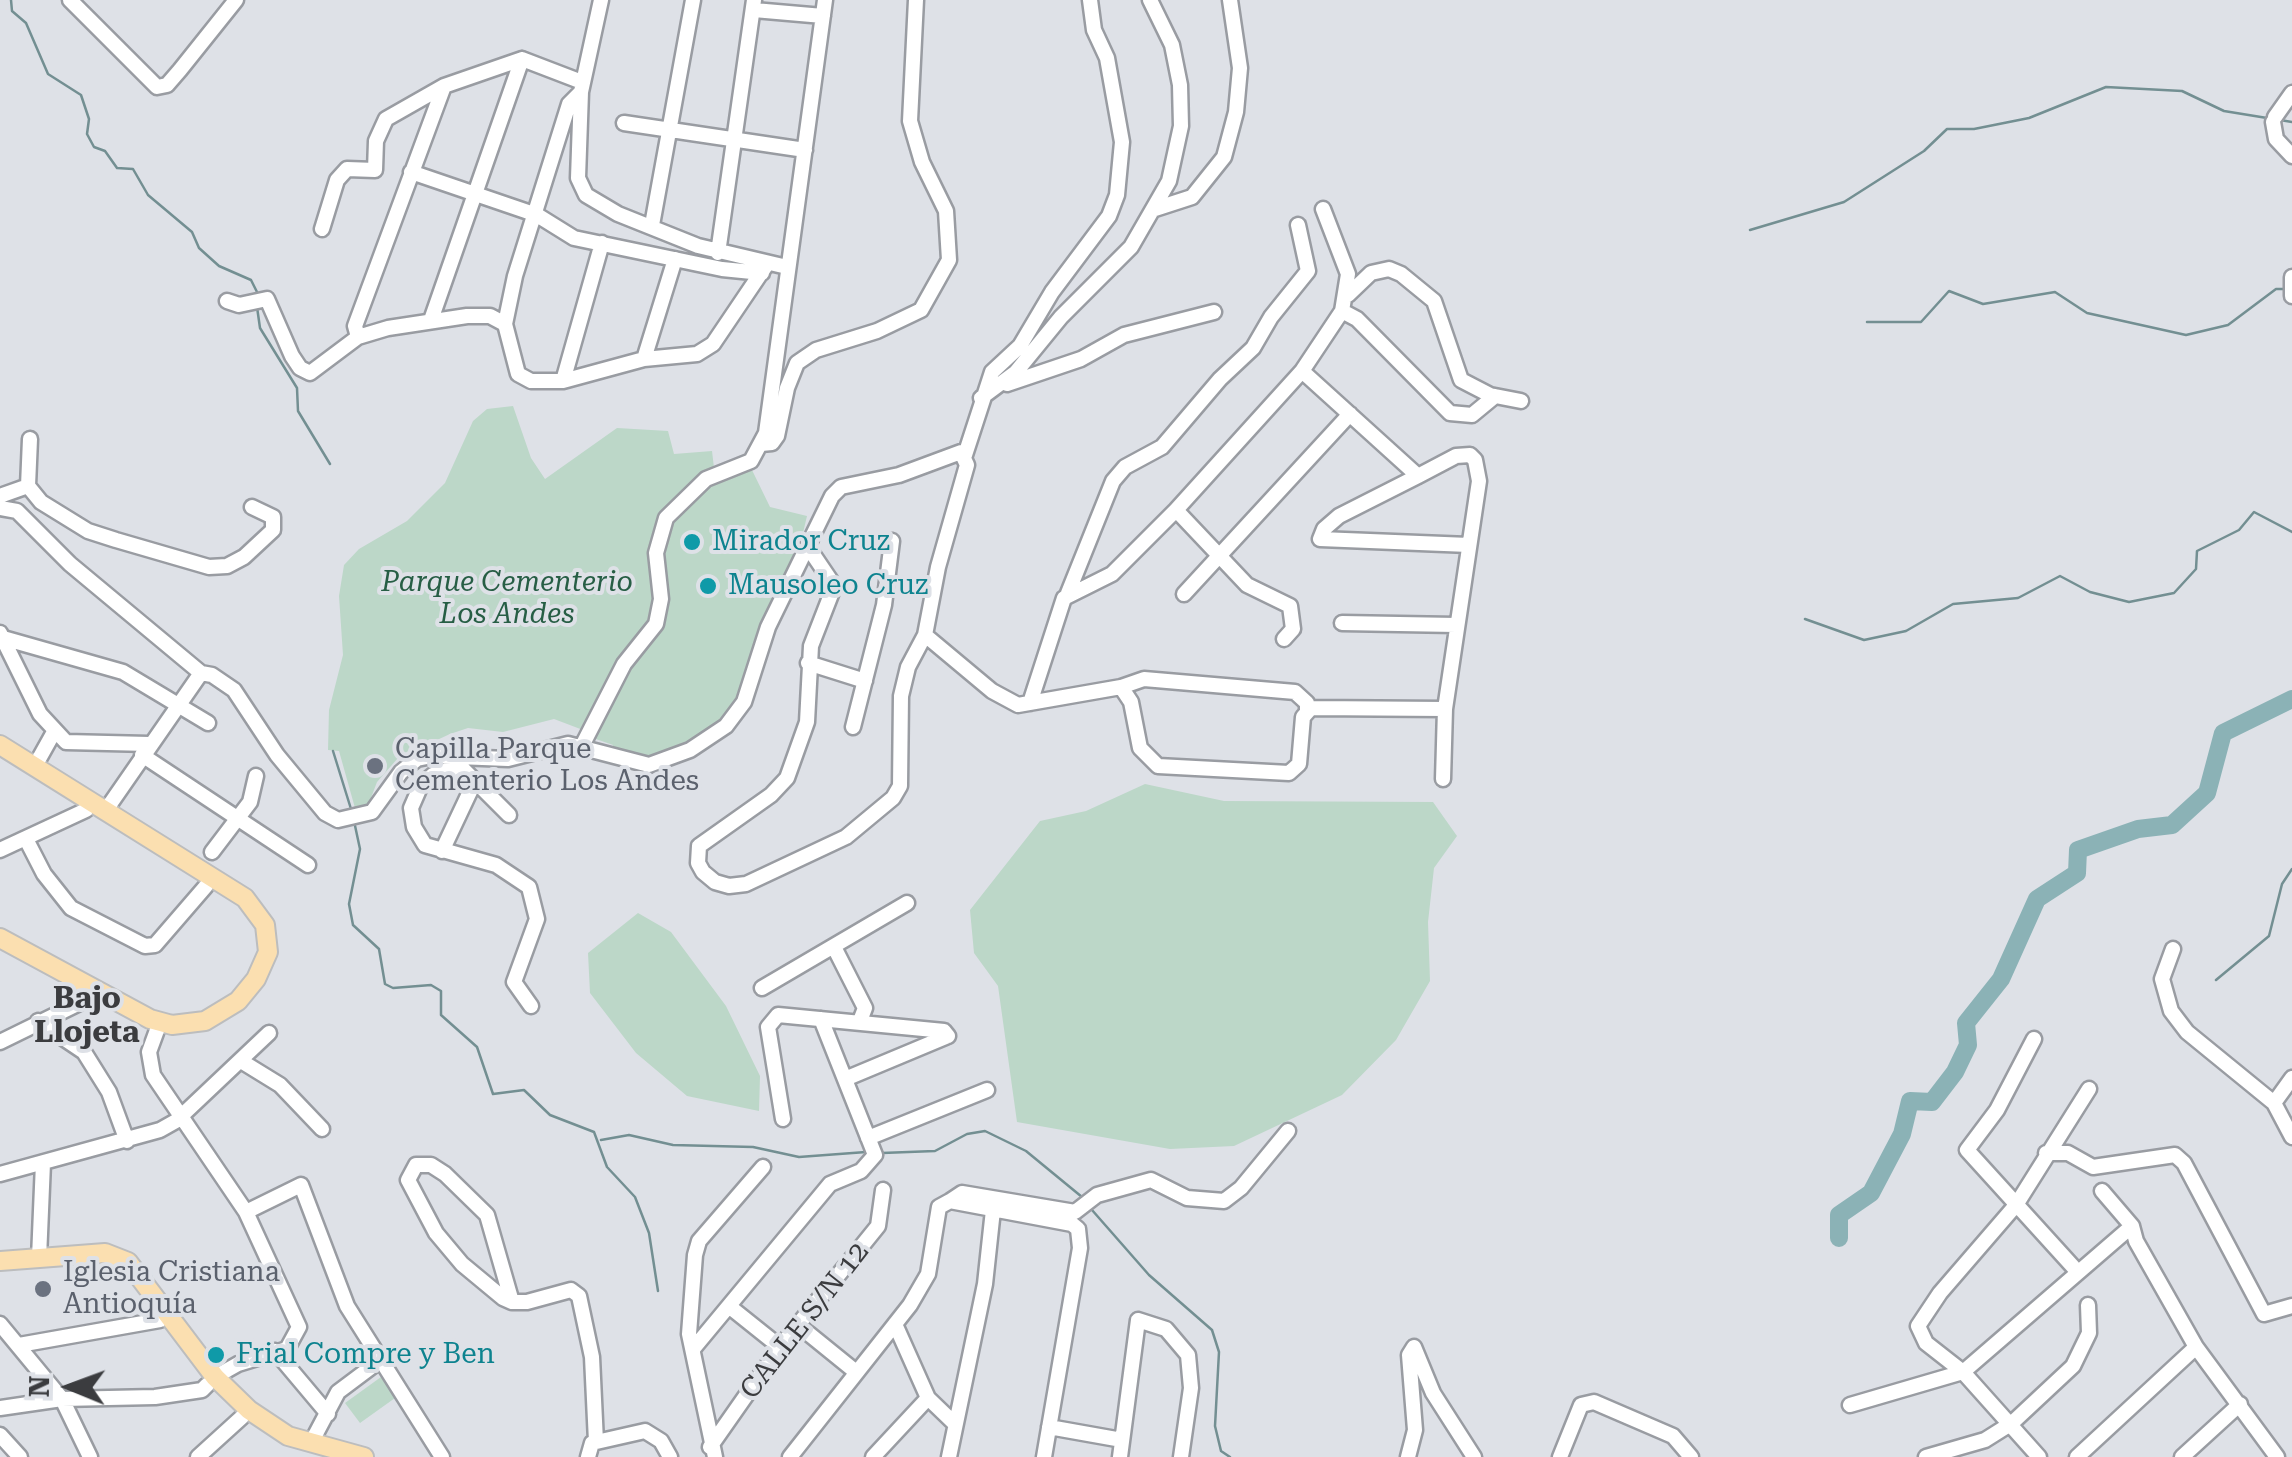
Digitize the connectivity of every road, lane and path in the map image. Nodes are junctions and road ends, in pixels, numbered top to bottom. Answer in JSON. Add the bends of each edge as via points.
{"nodes":[{"id":1,"x":70,"y":0,"type":"edge"},
{"id":2,"x":693,"y":0,"type":"edge"},
{"id":3,"x":916,"y":0,"type":"edge"},
{"id":4,"x":1093,"y":0,"type":"edge"},
{"id":5,"x":1150,"y":0,"type":"edge"},
{"id":6,"x":1230,"y":0,"type":"edge"},
{"id":7,"x":237,"y":1,"type":"edge"},
{"id":8,"x":601,"y":1,"type":"edge"},
{"id":9,"x":754,"y":5,"type":"edge"},
{"id":10,"x":824,"y":8,"type":"edge"},
{"id":11,"x":522,"y":59,"type":"junction"},
{"id":12,"x":444,"y":86,"type":"junction"},
{"id":13,"x":582,"y":87,"type":"junction"},
{"id":14,"x":2292,"y":93,"type":"edge"},
{"id":15,"x":624,"y":124,"type":"dead end"},
{"id":16,"x":670,"y":132,"type":"junction"},
{"id":17,"x":734,"y":142,"type":"junction"},
{"id":18,"x":804,"y":150,"type":"junction"},
{"id":19,"x":2292,"y":156,"type":"edge"},
{"id":20,"x":411,"y":172,"type":"junction"},
{"id":21,"x":474,"y":193,"type":"junction"},
{"id":22,"x":1155,"y":209,"type":"junction"},
{"id":23,"x":1323,"y":209,"type":"dead end"},
{"id":24,"x":537,"y":216,"type":"junction"},
{"id":25,"x":652,"y":224,"type":"junction"},
{"id":26,"x":1298,"y":226,"type":"dead end"},
{"id":27,"x":322,"y":229,"type":"dead end"},
{"id":28,"x":602,"y":242,"type":"junction"},
{"id":29,"x":718,"y":253,"type":"junction"},
{"id":30,"x":674,"y":259,"type":"junction"},
{"id":31,"x":788,"y":267,"type":"junction"},
{"id":32,"x":764,"y":268,"type":"junction"},
{"id":33,"x":2292,"y":277,"type":"edge"},
{"id":34,"x":2292,"y":296,"type":"edge"},
{"id":35,"x":226,"y":301,"type":"dead end"},
{"id":36,"x":1345,"y":303,"type":"junction"},
{"id":37,"x":1214,"y":312,"type":"dead end"},
{"id":38,"x":431,"y":320,"type":"junction"},
{"id":39,"x":505,"y":324,"type":"junction"},
{"id":40,"x":358,"y":336,"type":"junction"},
{"id":41,"x":644,"y":359,"type":"junction"},
{"id":42,"x":1302,"y":372,"type":"junction"},
{"id":43,"x":564,"y":381,"type":"junction"},
{"id":44,"x":1001,"y":386,"type":"junction"},
{"id":45,"x":1495,"y":396,"type":"junction"},
{"id":46,"x":981,"y":398,"type":"junction"},
{"id":47,"x":1521,"y":402,"type":"dead end"},
{"id":48,"x":1350,"y":414,"type":"junction"},
{"id":49,"x":30,"y":439,"type":"dead end"},
{"id":50,"x":761,"y":444,"type":"junction"},
{"id":51,"x":966,"y":455,"type":"junction"},
{"id":52,"x":1418,"y":476,"type":"junction"},
{"id":53,"x":28,"y":486,"type":"junction"},
{"id":54,"x":0,"y":496,"type":"edge"},
{"id":55,"x":252,"y":507,"type":"dead end"},
{"id":56,"x":0,"y":508,"type":"edge"},
{"id":57,"x":1176,"y":510,"type":"junction"},
{"id":58,"x":892,"y":541,"type":"dead end"},
{"id":59,"x":1469,"y":545,"type":"junction"},
{"id":60,"x":808,"y":547,"type":"junction"},
{"id":61,"x":1220,"y":555,"type":"junction"},
{"id":62,"x":1068,"y":593,"type":"junction"},
{"id":63,"x":1184,"y":594,"type":"dead end"},
{"id":64,"x":1342,"y":623,"type":"dead end"},
{"id":65,"x":1456,"y":625,"type":"junction"},
{"id":66,"x":925,"y":635,"type":"junction"},
{"id":67,"x":1,"y":636,"type":"edge"},
{"id":68,"x":1284,"y":638,"type":"dead end"},
{"id":69,"x":808,"y":663,"type":"junction"},
{"id":70,"x":201,"y":673,"type":"junction"},
{"id":71,"x":865,"y":681,"type":"junction"},
{"id":72,"x":1121,"y":688,"type":"junction"},
{"id":73,"x":178,"y":703,"type":"junction"},
{"id":74,"x":1030,"y":703,"type":"junction"},
{"id":75,"x":1444,"y":709,"type":"junction"},
{"id":76,"x":1306,"y":710,"type":"junction"},
{"id":77,"x":208,"y":723,"type":"dead end"},
{"id":78,"x":854,"y":727,"type":"dead end"},
{"id":79,"x":54,"y":732,"type":"junction"},
{"id":80,"x":0,"y":746,"type":"edge"},
{"id":81,"x":582,"y":746,"type":"junction"},
{"id":82,"x":146,"y":749,"type":"junction"},
{"id":83,"x":0,"y":758,"type":"edge"},
{"id":84,"x":461,"y":761,"type":"junction"},
{"id":85,"x":32,"y":771,"type":"junction"},
{"id":86,"x":256,"y":776,"type":"dead end"},
{"id":87,"x":1443,"y":778,"type":"dead end"},
{"id":88,"x":476,"y":781,"type":"junction"},
{"id":89,"x":96,"y":810,"type":"junction"},
{"id":90,"x":236,"y":814,"type":"junction"},
{"id":91,"x":509,"y":815,"type":"dead end"},
{"id":92,"x":26,"y":838,"type":"junction"},
{"id":93,"x":0,"y":850,"type":"edge"},
{"id":94,"x":442,"y":850,"type":"junction"},
{"id":95,"x":212,"y":852,"type":"dead end"},
{"id":96,"x":308,"y":865,"type":"dead end"},
{"id":97,"x":209,"y":881,"type":"junction"},
{"id":98,"x":907,"y":903,"type":"dead end"},
{"id":99,"x":2,"y":932,"type":"edge"},
{"id":100,"x":834,"y":948,"type":"junction"},
{"id":101,"x":2173,"y":950,"type":"dead end"},
{"id":102,"x":104,"y":988,"type":"junction"},
{"id":103,"x":762,"y":988,"type":"dead end"},
{"id":104,"x":531,"y":1006,"type":"dead end"},
{"id":105,"x":162,"y":1017,"type":"junction"},
{"id":106,"x":822,"y":1019,"type":"junction"},
{"id":107,"x":38,"y":1021,"type":"junction"},
{"id":108,"x":860,"y":1021,"type":"junction"},
{"id":109,"x":269,"y":1033,"type":"dead end"},
{"id":110,"x":2034,"y":1040,"type":"dead end"},
{"id":111,"x":0,"y":1042,"type":"edge"},
{"id":112,"x":241,"y":1061,"type":"junction"},
{"id":113,"x":2292,"y":1078,"type":"edge"},
{"id":114,"x":845,"y":1079,"type":"junction"},
{"id":115,"x":2089,"y":1089,"type":"dead end"},
{"id":116,"x":987,"y":1090,"type":"dead end"},
{"id":117,"x":2274,"y":1102,"type":"junction"},
{"id":118,"x":181,"y":1114,"type":"junction"},
{"id":119,"x":783,"y":1119,"type":"dead end"},
{"id":120,"x":322,"y":1129,"type":"dead end"},
{"id":121,"x":1288,"y":1132,"type":"dead end"},
{"id":122,"x":868,"y":1138,"type":"junction"},
{"id":123,"x":2292,"y":1138,"type":"edge"},
{"id":124,"x":127,"y":1141,"type":"junction"},
{"id":125,"x":2046,"y":1153,"type":"junction"},
{"id":126,"x":43,"y":1163,"type":"junction"},
{"id":127,"x":763,"y":1167,"type":"dead end"},
{"id":128,"x":0,"y":1174,"type":"edge"},
{"id":129,"x":883,"y":1190,"type":"dead end"},
{"id":130,"x":2102,"y":1190,"type":"dead end"},
{"id":131,"x":950,"y":1201,"type":"junction"},
{"id":132,"x":2016,"y":1204,"type":"junction"},
{"id":133,"x":993,"y":1210,"type":"junction"},
{"id":134,"x":246,"y":1212,"type":"junction"},
{"id":135,"x":2132,"y":1226,"type":"junction"},
{"id":136,"x":0,"y":1260,"type":"edge"},
{"id":137,"x":39,"y":1263,"type":"junction"},
{"id":138,"x":2076,"y":1270,"type":"junction"},
{"id":139,"x":0,"y":1271,"type":"edge"},
{"id":140,"x":512,"y":1302,"type":"junction"},
{"id":141,"x":2088,"y":1305,"type":"dead end"},
{"id":142,"x":2292,"y":1306,"type":"edge"},
{"id":143,"x":730,"y":1307,"type":"junction"},
{"id":144,"x":164,"y":1317,"type":"junction"},
{"id":145,"x":0,"y":1324,"type":"edge"},
{"id":146,"x":895,"y":1324,"type":"junction"},
{"id":147,"x":798,"y":1325,"type":"junction"},
{"id":148,"x":19,"y":1345,"type":"junction"},
{"id":149,"x":780,"y":1347,"type":"junction"},
{"id":150,"x":2196,"y":1348,"type":"junction"},
{"id":151,"x":693,"y":1349,"type":"junction"},
{"id":152,"x":275,"y":1352,"type":"junction"},
{"id":153,"x":382,"y":1359,"type":"junction"},
{"id":154,"x":856,"y":1372,"type":"junction"},
{"id":155,"x":1963,"y":1372,"type":"junction"},
{"id":156,"x":211,"y":1381,"type":"junction"},
{"id":157,"x":928,"y":1398,"type":"junction"},
{"id":158,"x":62,"y":1399,"type":"junction"},
{"id":159,"x":1850,"y":1404,"type":"dead end"},
{"id":160,"x":2240,"y":1404,"type":"junction"},
{"id":161,"x":0,"y":1408,"type":"edge"},
{"id":162,"x":245,"y":1413,"type":"junction"},
{"id":163,"x":328,"y":1414,"type":"junction"},
{"id":164,"x":2012,"y":1423,"type":"junction"},
{"id":165,"x":955,"y":1424,"type":"junction"},
{"id":166,"x":1050,"y":1427,"type":"junction"},
{"id":167,"x":0,"y":1434,"type":"edge"},
{"id":168,"x":1122,"y":1440,"type":"junction"},
{"id":169,"x":590,"y":1449,"type":"edge"},
{"id":170,"x":317,"y":1450,"type":"edge"},
{"id":171,"x":713,"y":1452,"type":"edge"},
{"id":172,"x":20,"y":1457,"type":"edge"},
{"id":173,"x":90,"y":1457,"type":"edge"},
{"id":174,"x":198,"y":1457,"type":"edge"},
{"id":175,"x":364,"y":1457,"type":"edge"},
{"id":176,"x":442,"y":1457,"type":"edge"},
{"id":177,"x":670,"y":1457,"type":"edge"},
{"id":178,"x":790,"y":1457,"type":"edge"},
{"id":179,"x":873,"y":1457,"type":"edge"},
{"id":180,"x":949,"y":1457,"type":"edge"},
{"id":181,"x":1044,"y":1457,"type":"edge"},
{"id":182,"x":1120,"y":1457,"type":"edge"},
{"id":183,"x":1181,"y":1457,"type":"edge"},
{"id":184,"x":1408,"y":1457,"type":"edge"},
{"id":185,"x":1474,"y":1457,"type":"edge"},
{"id":186,"x":1560,"y":1457,"type":"edge"},
{"id":187,"x":1691,"y":1457,"type":"edge"},
{"id":188,"x":1926,"y":1457,"type":"edge"},
{"id":189,"x":2038,"y":1457,"type":"edge"},
{"id":190,"x":2077,"y":1457,"type":"edge"},
{"id":191,"x":2182,"y":1457,"type":"edge"},
{"id":192,"x":2276,"y":1457,"type":"edge"}],
"edges":[{"from":1,"to":7,"type":"street","via":[[158,87]]},
{"from":2,"to":16,"type":"street"},
{"from":3,"to":50,"type":"street","via":[[910,121],[946,211],[949,260],[921,310],[798,363],[777,436]]},
{"from":4,"to":46,"type":"street","via":[[1122,142],[1117,195],[1020,346],[992,372]]},
{"from":5,"to":22,"type":"street","via":[[1172,45],[1181,112],[1175,160]]},
{"from":6,"to":22,"type":"street","via":[[1240,68],[1224,157],[1192,198]]},
{"from":8,"to":13,"type":"street"},
{"from":9,"to":10,"type":"street"},
{"from":9,"to":17,"type":"street"},
{"from":10,"to":18,"type":"street"},
{"from":11,"to":12,"type":"street"},
{"from":11,"to":13,"type":"street"},
{"from":11,"to":21,"type":"street"},
{"from":12,"to":20,"type":"street"},
{"from":12,"to":27,"type":"street","via":[[386,119],[375,170],[346,169],[336,180]]},
{"from":13,"to":24,"type":"street","via":[[568,104]]},
{"from":13,"to":25,"type":"street","via":[[580,187],[618,214]]},
{"from":14,"to":19,"type":"street","via":[[2274,120],[2276,138]]},
{"from":15,"to":16,"type":"street"},
{"from":16,"to":17,"type":"street"},
{"from":16,"to":25,"type":"street"},
{"from":17,"to":18,"type":"street"},
{"from":17,"to":29,"type":"street"},
{"from":18,"to":31,"type":"street"},
{"from":20,"to":21,"type":"street"},
{"from":20,"to":40,"type":"street","via":[[355,326]]},
{"from":21,"to":24,"type":"street"},
{"from":21,"to":38,"type":"street"},
{"from":22,"to":44,"type":"street","via":[[1132,247]]},
{"from":23,"to":36,"type":"street","via":[[1348,274]]},
{"from":24,"to":28,"type":"street","via":[[574,238]]},
{"from":24,"to":39,"type":"street"},
{"from":25,"to":29,"type":"street"},
{"from":26,"to":62,"type":"street","via":[[1308,271],[1254,348],[1162,447],[1113,481]]},
{"from":28,"to":30,"type":"street"},
{"from":28,"to":43,"type":"street"},
{"from":29,"to":32,"type":"street"},
{"from":30,"to":32,"type":"street"},
{"from":30,"to":41,"type":"street"},
{"from":31,"to":32,"type":"street"},
{"from":31,"to":50,"type":"street"},
{"from":32,"to":41,"type":"street","via":[[705,350]]},
{"from":33,"to":34,"type":"street"},
{"from":35,"to":40,"type":"street","via":[[268,299],[305,372]]},
{"from":36,"to":42,"type":"street"},
{"from":36,"to":45,"type":"street","via":[[1450,413],[1472,415]]},
{"from":36,"to":45,"type":"street","via":[[1371,273],[1388,268],[1401,274],[1434,301],[1460,380]]},
{"from":37,"to":44,"type":"street","via":[[1124,335],[1080,359]]},
{"from":38,"to":39,"type":"street","via":[[490,316]]},
{"from":38,"to":40,"type":"street"},
{"from":39,"to":43,"type":"street","via":[[518,374]]},
{"from":41,"to":43,"type":"street"},
{"from":42,"to":48,"type":"street"},
{"from":42,"to":57,"type":"street"},
{"from":44,"to":46,"type":"street"},
{"from":45,"to":47,"type":"street"},
{"from":46,"to":51,"type":"street"},
{"from":48,"to":52,"type":"street"},
{"from":48,"to":61,"type":"street"},
{"from":49,"to":53,"type":"street"},
{"from":50,"to":81,"type":"street","via":[[751,461],[706,480],[666,518],[656,553],[656,624],[624,664]]},
{"from":51,"to":60,"type":"street","via":[[956,451],[900,475],[841,487]]},
{"from":51,"to":66,"type":"street"},
{"from":52,"to":59,"type":"street","via":[[1461,455],[1475,460],[1479,481]]},
{"from":52,"to":59,"type":"street","via":[[1339,516],[1320,539]]},
{"from":53,"to":54,"type":"street"},
{"from":53,"to":55,"type":"street","via":[[54,513],[88,531],[209,567],[236,563],[272,530],[273,517]]},
{"from":56,"to":70,"type":"street","via":[[17,511]]},
{"from":57,"to":61,"type":"street"},
{"from":57,"to":62,"type":"street","via":[[1112,574]]},
{"from":58,"to":71,"type":"street"},
{"from":59,"to":65,"type":"street"},
{"from":60,"to":69,"type":"street","via":[[832,592]]},
{"from":60,"to":81,"type":"street","via":[[768,628],[744,702],[726,726],[676,758],[648,764]]},
{"from":61,"to":63,"type":"street"},
{"from":61,"to":68,"type":"street","via":[[1247,585],[1290,606],[1293,630]]},
{"from":62,"to":74,"type":"street"},
{"from":64,"to":65,"type":"street"},
{"from":65,"to":75,"type":"street"},
{"from":66,"to":69,"type":"street","via":[[901,696],[900,786],[893,798],[846,837],[770,873],[746,884],[715,882],[698,863],[700,846],[787,778],[807,722]]},
{"from":66,"to":74,"type":"street","via":[[992,692]]},
{"from":67,"to":73,"type":"street","via":[[123,672]]},
{"from":67,"to":79,"type":"street"},
{"from":69,"to":71,"type":"street"},
{"from":70,"to":73,"type":"street"},
{"from":70,"to":84,"type":"street","via":[[234,690],[325,814],[372,812],[417,759]]},
{"from":71,"to":78,"type":"street"},
{"from":72,"to":74,"type":"street"},
{"from":72,"to":76,"type":"street","via":[[1144,679],[1295,692],[1307,702]]},
{"from":72,"to":76,"type":"street","via":[[1131,702],[1140,748],[1158,766],[1295,771]]},
{"from":73,"to":77,"type":"street"},
{"from":73,"to":82,"type":"street"},
{"from":75,"to":76,"type":"street"},
{"from":75,"to":87,"type":"street"},
{"from":79,"to":82,"type":"street","via":[[80,745]]},
{"from":79,"to":85,"type":"street"},
{"from":80,"to":85,"type":"main road"},
{"from":81,"to":84,"type":"street"},
{"from":82,"to":89,"type":"street"},
{"from":82,"to":90,"type":"street"},
{"from":83,"to":85,"type":"main road"},
{"from":84,"to":88,"type":"street"},
{"from":84,"to":94,"type":"street","via":[[421,784],[412,808],[420,842]]},
{"from":85,"to":89,"type":"main road"},
{"from":86,"to":90,"type":"street","via":[[250,802]]},
{"from":88,"to":91,"type":"street"},
{"from":88,"to":94,"type":"street"},
{"from":89,"to":92,"type":"street"},
{"from":89,"to":97,"type":"main road"},
{"from":90,"to":95,"type":"street"},
{"from":90,"to":96,"type":"street"},
{"from":92,"to":93,"type":"street"},
{"from":92,"to":97,"type":"street","via":[[71,908],[145,946],[156,945]]},
{"from":94,"to":104,"type":"street","via":[[496,865],[529,887],[537,919],[514,982]]},
{"from":97,"to":105,"type":"main road","via":[[247,915],[256,954],[239,982],[211,1006]]},
{"from":98,"to":100,"type":"street"},
{"from":99,"to":102,"type":"main road"},
{"from":100,"to":103,"type":"street"},
{"from":100,"to":108,"type":"street","via":[[865,1008]]},
{"from":101,"to":117,"type":"street","via":[[2162,978],[2171,1011],[2187,1032]]},
{"from":102,"to":105,"type":"main road"},
{"from":102,"to":107,"type":"street"},
{"from":105,"to":118,"type":"street","via":[[150,1052],[153,1074]]},
{"from":106,"to":108,"type":"street"},
{"from":106,"to":114,"type":"street"},
{"from":106,"to":119,"type":"street","via":[[778,1014],[768,1027]]},
{"from":107,"to":111,"type":"street"},
{"from":107,"to":124,"type":"street","via":[[84,1052],[109,1092]]},
{"from":108,"to":114,"type":"street","via":[[948,1036]]},
{"from":109,"to":112,"type":"street"},
{"from":110,"to":132,"type":"street","via":[[1967,1150]]},
{"from":112,"to":118,"type":"street"},
{"from":112,"to":120,"type":"street","via":[[280,1085]]},
{"from":113,"to":117,"type":"street"},
{"from":114,"to":122,"type":"street"},
{"from":115,"to":125,"type":"street"},
{"from":116,"to":122,"type":"street"},
{"from":117,"to":123,"type":"street"},
{"from":118,"to":124,"type":"street"},
{"from":118,"to":134,"type":"street"},
{"from":121,"to":131,"type":"street","via":[[1224,1200],[1187,1198],[1151,1180],[1097,1195],[1074,1212],[962,1192]]},
{"from":122,"to":143,"type":"street","via":[[871,1163],[830,1184]]},
{"from":124,"to":126,"type":"street"},
{"from":125,"to":132,"type":"street"},
{"from":125,"to":142,"type":"street","via":[[2068,1153],[2093,1167],[2175,1155],[2264,1314]]},
{"from":126,"to":128,"type":"street"},
{"from":126,"to":137,"type":"street"},
{"from":127,"to":151,"type":"street","via":[[696,1249],[688,1321]]},
{"from":129,"to":147,"type":"street","name":"CALLE S/N 12","via":[[878,1226]]},
{"from":130,"to":135,"type":"street"},
{"from":131,"to":133,"type":"street"},
{"from":131,"to":146,"type":"street","via":[[938,1213],[928,1274]]},
{"from":132,"to":138,"type":"street"},
{"from":132,"to":155,"type":"street","via":[[1920,1321],[1920,1336]]},
{"from":133,"to":165,"type":"street"},
{"from":133,"to":166,"type":"street","via":[[1072,1224],[1081,1238]]},
{"from":134,"to":152,"type":"street","via":[[299,1326],[287,1350]]},
{"from":134,"to":153,"type":"street","via":[[301,1185],[348,1306]]},
{"from":135,"to":138,"type":"street"},
{"from":135,"to":150,"type":"street"},
{"from":136,"to":137,"type":"main road"},
{"from":137,"to":139,"type":"main road"},
{"from":137,"to":144,"type":"main road","via":[[112,1266]]},
{"from":138,"to":155,"type":"street"},
{"from":140,"to":140,"type":"street","via":[[487,1216],[445,1174],[416,1165],[408,1180],[436,1234],[462,1264]]},
{"from":140,"to":169,"type":"street","via":[[571,1290],[579,1296],[589,1332]]},
{"from":141,"to":164,"type":"street","via":[[2089,1332],[2073,1366]]},
{"from":143,"to":149,"type":"street"},
{"from":143,"to":151,"type":"street"},
{"from":144,"to":148,"type":"street"},
{"from":144,"to":156,"type":"main road"},
{"from":145,"to":148,"type":"street"},
{"from":146,"to":154,"type":"street"},
{"from":146,"to":157,"type":"street"},
{"from":147,"to":149,"type":"street","name":"CALLE S/N 12"},
{"from":147,"to":154,"type":"street"},
{"from":148,"to":158,"type":"street"},
{"from":149,"to":171,"type":"street","name":"CALLE S/N 12"},
{"from":150,"to":160,"type":"street"},
{"from":150,"to":190,"type":"street"},
{"from":151,"to":171,"type":"street"},
{"from":152,"to":156,"type":"street"},
{"from":152,"to":163,"type":"street"},
{"from":153,"to":163,"type":"street","via":[[338,1392]]},
{"from":153,"to":176,"type":"street"},
{"from":154,"to":178,"type":"street"},
{"from":155,"to":159,"type":"street"},
{"from":155,"to":164,"type":"street"},
{"from":156,"to":158,"type":"street","via":[[202,1390],[155,1397]]},
{"from":156,"to":162,"type":"main road"},
{"from":157,"to":165,"type":"street"},
{"from":157,"to":179,"type":"street"},
{"from":158,"to":161,"type":"street"},
{"from":158,"to":173,"type":"street"},
{"from":160,"to":191,"type":"street"},
{"from":160,"to":192,"type":"street"},
{"from":162,"to":170,"type":"main road"},
{"from":162,"to":174,"type":"street"},
{"from":163,"to":170,"type":"street"},
{"from":164,"to":188,"type":"street","via":[[1986,1440]]},
{"from":164,"to":189,"type":"street"},
{"from":165,"to":180,"type":"street"},
{"from":166,"to":168,"type":"street"},
{"from":166,"to":181,"type":"street"},
{"from":167,"to":172,"type":"street"},
{"from":168,"to":182,"type":"street"},
{"from":168,"to":183,"type":"street","via":[[1138,1320],[1166,1329],[1188,1355],[1191,1388]]},
{"from":169,"to":177,"type":"street","via":[[649,1432]]},
{"from":170,"to":175,"type":"main road"},
{"from":184,"to":185,"type":"street","via":[[1416,1430],[1409,1355],[1414,1347]]},
{"from":186,"to":187,"type":"street","via":[[1581,1406],[1594,1402],[1673,1436]]}]}
